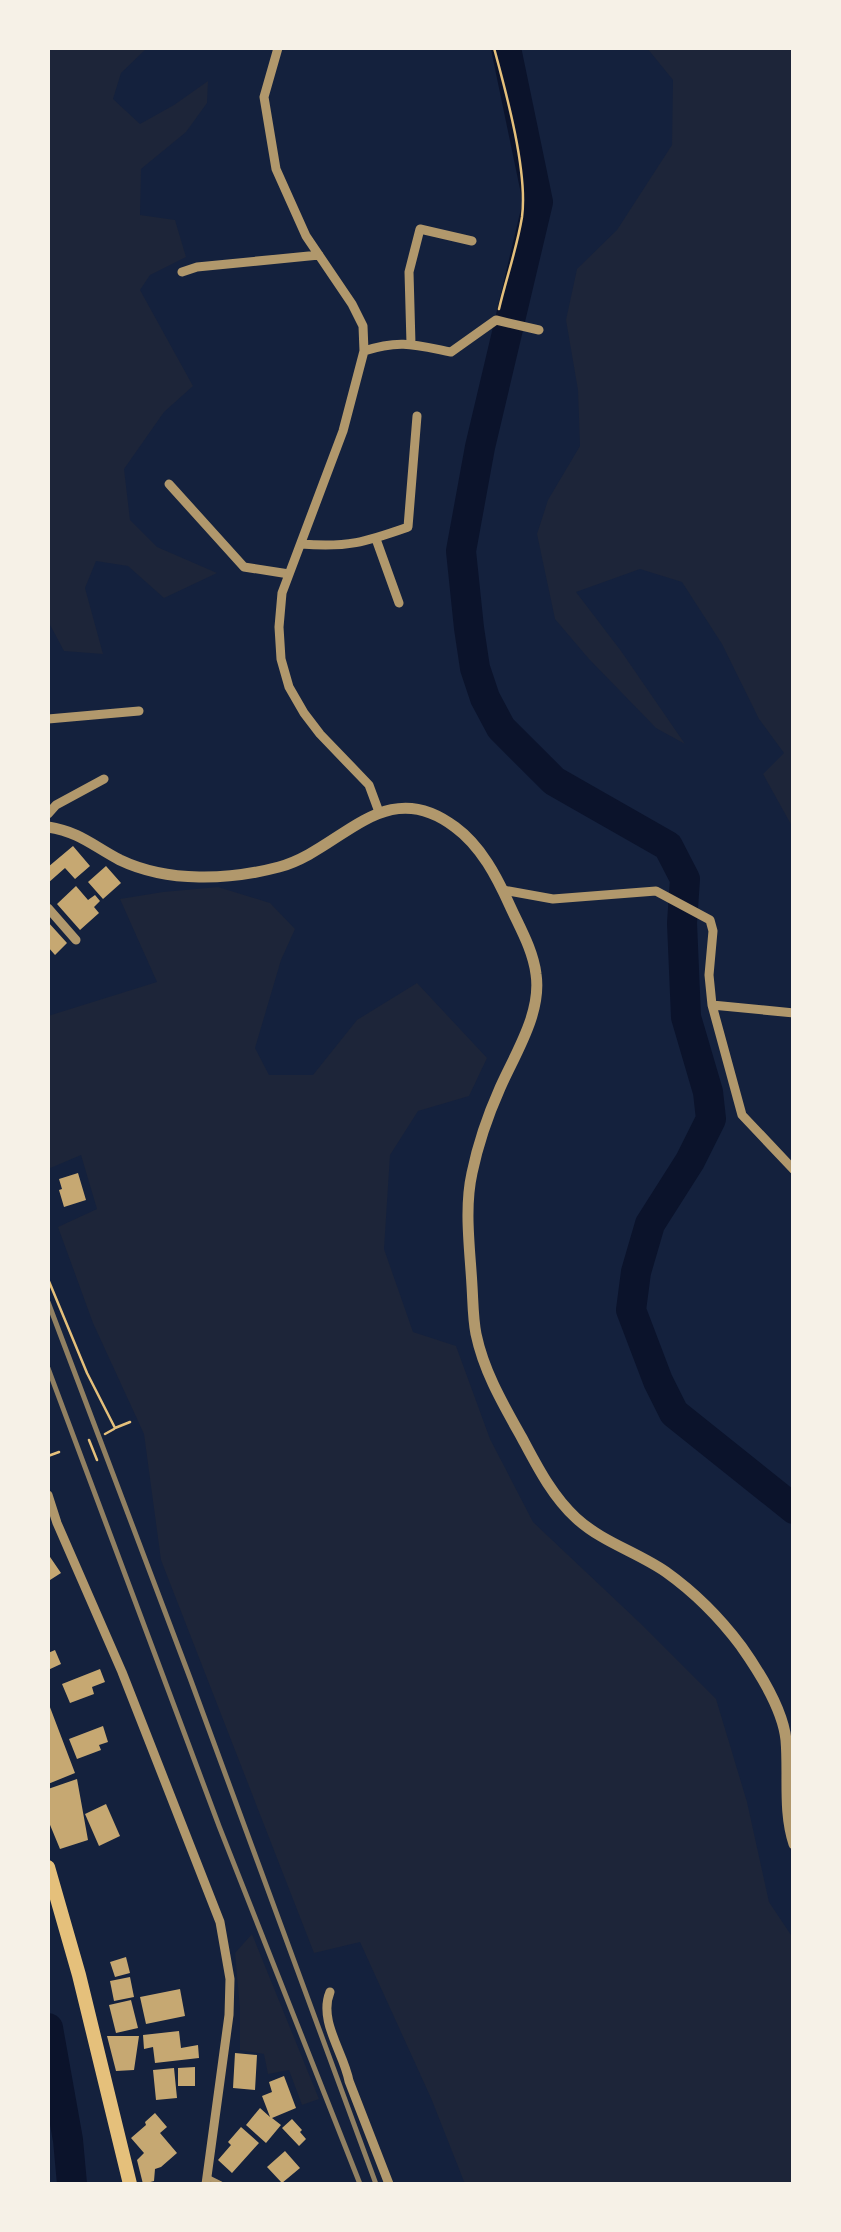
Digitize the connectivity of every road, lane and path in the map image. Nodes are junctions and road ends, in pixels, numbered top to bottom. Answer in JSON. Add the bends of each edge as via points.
{"nodes":[{"id":1,"x":278,"y":48,"type":"edge"},
{"id":2,"x":494,"y":48,"type":"edge"},
{"id":3,"x":472,"y":241,"type":"dead end"},
{"id":4,"x":319,"y":255,"type":"junction"},
{"id":5,"x":182,"y":272,"type":"dead end"},
{"id":6,"x":496,"y":320,"type":"junction"},
{"id":7,"x":538,"y":330,"type":"dead end"},
{"id":8,"x":410,"y":344,"type":"junction"},
{"id":9,"x":364,"y":351,"type":"junction"},
{"id":10,"x":418,"y":416,"type":"dead end"},
{"id":11,"x":169,"y":484,"type":"dead end"},
{"id":12,"x":376,"y":538,"type":"junction"},
{"id":13,"x":300,"y":544,"type":"junction"},
{"id":14,"x":290,"y":574,"type":"junction"},
{"id":15,"x":398,"y":603,"type":"dead end"},
{"id":16,"x":140,"y":711,"type":"dead end"},
{"id":17,"x":48,"y":719,"type":"edge"},
{"id":18,"x":104,"y":778,"type":"dead end"},
{"id":19,"x":379,"y":812,"type":"junction"},
{"id":20,"x":48,"y":814,"type":"edge"},
{"id":21,"x":48,"y":827,"type":"edge"},
{"id":22,"x":503,"y":890,"type":"junction"},
{"id":23,"x":48,"y":908,"type":"edge"},
{"id":24,"x":76,"y":940,"type":"dead end"},
{"id":25,"x":712,"y":1005,"type":"junction"},
{"id":26,"x":794,"y":1013,"type":"edge"},
{"id":27,"x":794,"y":1170,"type":"edge"},
{"id":28,"x":48,"y":1279,"type":"edge"},
{"id":29,"x":130,"y":1422,"type":"dead end"},
{"id":30,"x":115,"y":1428,"type":"junction"},
{"id":31,"x":105,"y":1434,"type":"dead end"},
{"id":32,"x":89,"y":1440,"type":"dead end"},
{"id":33,"x":58,"y":1452,"type":"dead end"},
{"id":34,"x":48,"y":1456,"type":"edge"},
{"id":35,"x":97,"y":1460,"type":"dead end"},
{"id":36,"x":48,"y":1495,"type":"edge"},
{"id":37,"x":52,"y":1526,"type":"edge"},
{"id":38,"x":794,"y":1844,"type":"edge"},
{"id":39,"x":48,"y":1868,"type":"edge"},
{"id":40,"x":330,"y":1992,"type":"dead end"},
{"id":41,"x":206,"y":2181,"type":"edge"},
{"id":42,"x":130,"y":2184,"type":"edge"},
{"id":43,"x":221,"y":2184,"type":"edge"},
{"id":44,"x":390,"y":2184,"type":"edge"}],
"edges":[{"from":1,"to":4,"type":"street","via":[[264,97],[276,169]]},
{"from":2,"to":6,"type":"path","via":[[518,149],[522,198]]},
{"from":3,"to":8,"type":"street","via":[[420,229],[409,272]]},
{"from":4,"to":5,"type":"street"},
{"from":4,"to":9,"type":"street","via":[[364,326]]},
{"from":6,"to":7,"type":"street"},
{"from":6,"to":8,"type":"street","via":[[451,352]]},
{"from":8,"to":9,"type":"street"},
{"from":9,"to":13,"type":"street","via":[[343,431]]},
{"from":10,"to":12,"type":"street","via":[[408,527]]},
{"from":11,"to":14,"type":"street","via":[[244,566]]},
{"from":12,"to":13,"type":"street","via":[[332,547]]},
{"from":12,"to":15,"type":"street"},
{"from":13,"to":14,"type":"street"},
{"from":14,"to":19,"type":"street","via":[[279,627],[289,687],[320,734],[369,784]]},
{"from":16,"to":17,"type":"street"},
{"from":18,"to":20,"type":"street"},
{"from":19,"to":21,"type":"street","via":[[292,862],[215,875],[147,870]]},
{"from":19,"to":22,"type":"street","via":[[426,811],[453,825]]},
{"from":22,"to":25,"type":"street","via":[[553,899],[656,891],[671,898],[710,920]]},
{"from":22,"to":38,"type":"street","via":[[537,976],[532,1018],[471,1177],[476,1332],[489,1378],[554,1493],[576,1518],[664,1571],[740,1645],[786,1734]]},
{"from":23,"to":24,"type":"street"},
{"from":25,"to":26,"type":"street"},
{"from":25,"to":27,"type":"street","via":[[742,1115]]},
{"from":28,"to":30,"type":"path"},
{"from":29,"to":30,"type":"path"},
{"from":30,"to":31,"type":"path"},
{"from":32,"to":35,"type":"path"},
{"from":33,"to":34,"type":"path"},
{"from":36,"to":37,"type":"street"},
{"from":37,"to":41,"type":"street","via":[[122,1672],[220,1922],[229,2015]]},
{"from":39,"to":42,"type":"main road"},
{"from":40,"to":44,"type":"street","via":[[326,2004],[340,2057]]},
{"from":41,"to":43,"type":"lane"}]}
